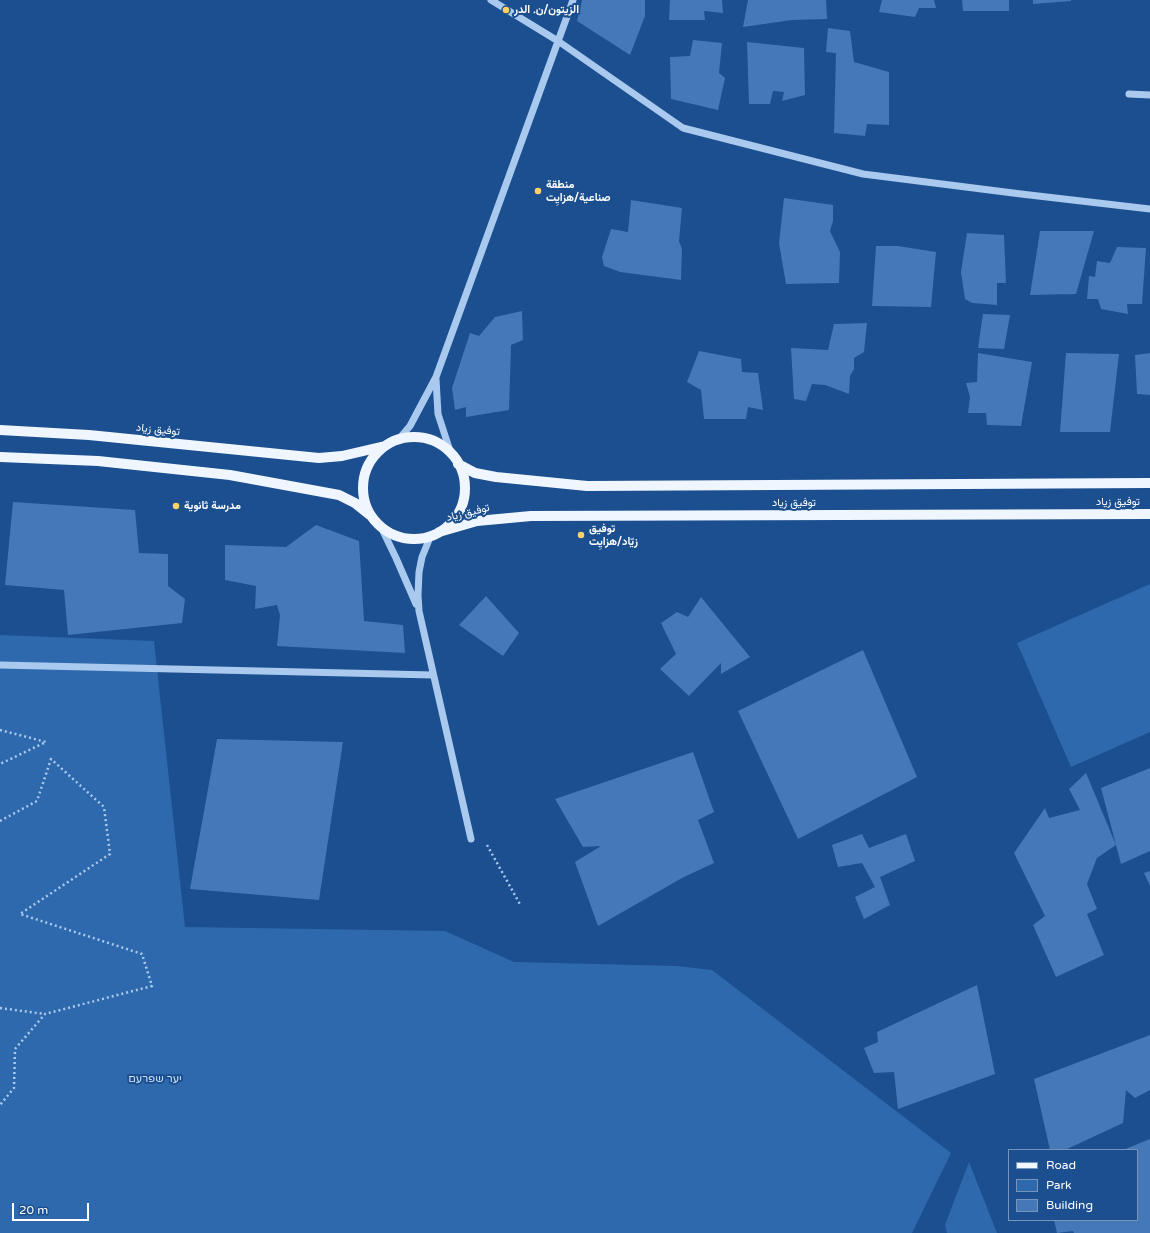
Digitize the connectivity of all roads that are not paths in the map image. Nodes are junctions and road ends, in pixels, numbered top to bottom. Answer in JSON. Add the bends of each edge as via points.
{"nodes":[{"id":1,"x":491,"y":0,"type":"edge"},
{"id":2,"x":572,"y":0,"type":"edge"},
{"id":3,"x":558,"y":41,"type":"junction"},
{"id":4,"x":1129,"y":94,"type":"dead end"},
{"id":5,"x":1150,"y":95,"type":"edge"},
{"id":6,"x":1150,"y":209,"type":"edge"},
{"id":7,"x":436,"y":377,"type":"junction"},
{"id":8,"x":0,"y":430,"type":"edge"},
{"id":9,"x":398,"y":440,"type":"junction"},
{"id":10,"x":385,"y":446,"type":"junction"},
{"id":11,"x":451,"y":454,"type":"junction"},
{"id":12,"x":0,"y":457,"type":"edge"},
{"id":13,"x":458,"y":464,"type":"junction"},
{"id":14,"x":1150,"y":483,"type":"edge"},
{"id":15,"x":1150,"y":514,"type":"edge"},
{"id":16,"x":370,"y":515,"type":"junction"},
{"id":17,"x":381,"y":527,"type":"junction"},
{"id":18,"x":435,"y":534,"type":"junction"},
{"id":19,"x":419,"y":611,"type":"junction"},
{"id":20,"x":0,"y":665,"type":"edge"},
{"id":21,"x":433,"y":675,"type":"junction"},
{"id":22,"x":471,"y":839,"type":"road end"}],
"edges":[{"from":1,"to":3,"type":"street"},
{"from":2,"to":3,"type":"street"},
{"from":3,"to":6,"type":"street","via":[[683,128],[863,174]]},
{"from":3,"to":7,"type":"street"},
{"from":4,"to":5,"type":"street"},
{"from":7,"to":9,"type":"street","via":[[410,426]]},
{"from":7,"to":11,"type":"street","via":[[438,414]]},
{"from":8,"to":10,"type":"main road","name":"توفيق زياد","via":[[89,435],[319,458]]},
{"from":9,"to":10,"type":"main road"},
{"from":9,"to":11,"type":"main road","via":[[414,437],[430,440]]},
{"from":10,"to":16,"type":"main road","via":[[366,470],[364,500]]},
{"from":11,"to":13,"type":"main road"},
{"from":12,"to":16,"type":"main road","via":[[98,461],[230,475],[339,496]]},
{"from":13,"to":14,"type":"main road","name":"توفيق زياد","via":[[475,473],[496,477],[594,487]]},
{"from":13,"to":18,"type":"main road","via":[[464,476],[465,493],[460,509],[452,522]]},
{"from":15,"to":18,"type":"main road","name":"توفيق زياد","via":[[531,516],[477,521]]},
{"from":16,"to":17,"type":"main road"},
{"from":17,"to":18,"type":"main road","via":[[394,535],[409,539],[425,538]]},
{"from":17,"to":19,"type":"street"},
{"from":18,"to":19,"type":"street","via":[[422,557],[419,572]]},
{"from":19,"to":21,"type":"street"},
{"from":20,"to":21,"type":"street"},
{"from":21,"to":22,"type":"street"}]}
